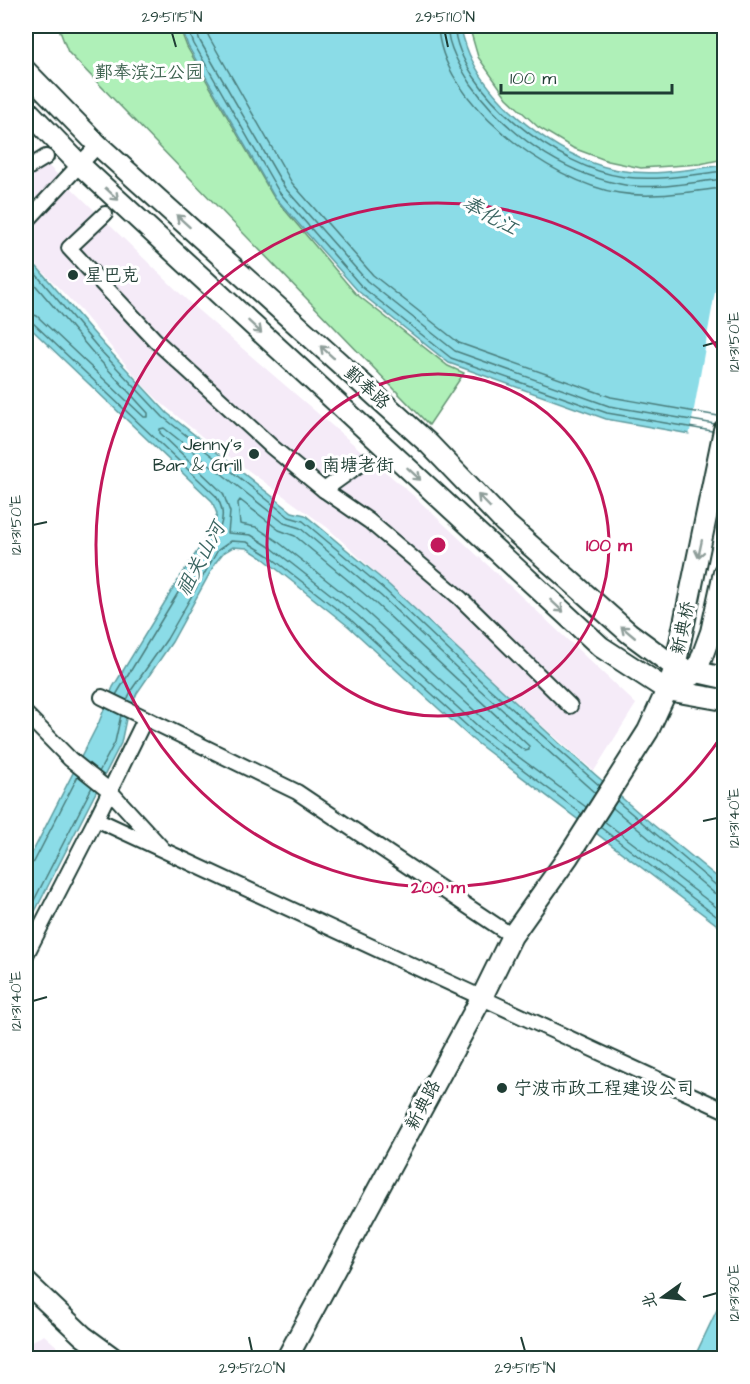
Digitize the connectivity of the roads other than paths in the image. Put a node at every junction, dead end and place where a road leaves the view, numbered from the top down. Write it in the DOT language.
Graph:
graph roads {
  1 [pos="26,71"];
  2 [pos="26,109"];
  3 [pos="98,145"];
  4 [pos="46,157"];
  5 [pos="80,165"];
  6 [pos="26,169"];
  7 [pos="105,214"];
  8 [pos="26,222"];
  9 [pos="724,430"];
  10 [pos="366,460"];
  11 [pos="324,490"];
  12 [pos="724,572"];
  13 [pos="675,667"];
  14 [pos="696,673"];
  15 [pos="724,678"];
  16 [pos="667,690"];
  17 [pos="102,697"];
  18 [pos="724,700"];
  19 [pos="570,706"];
  20 [pos="26,714"];
  21 [pos="140,717"];
  22 [pos="106,789"];
  23 [pos="96,819"];
  24 [pos="164,851"];
  25 [pos="512,936"];
  26 [pos="26,955"];
  27 [pos="482,997"];
  28 [pos="724,1110"];
  29 [pos="26,1282"];
  30 [pos="113,1359"];
  31 [pos="287,1359"];
  1 -- 3 [label="main road, 鄞奉路"];
  2 -- 5 [label="main road, 鄞奉路"];
  3 -- 5 [label="street"];
  13 -- 3 [label="main road, 鄞奉路, one-way"];
  4 -- 6 [label="street"];
  5 -- 8 [label="street"];
  5 -- 16 [label="main road, 鄞奉路, one-way"];
  7 -- 11 [label="street"];
  9 -- 13 [label="main road, 新典桥, one-way"];
  10 -- 11 [label="street"];
  11 -- 19 [label="street"];
  12 -- 14 [label="main road, 新典桥"];
  13 -- 14 [label="main road, 鄞奉路"];
  13 -- 16 [label="main road, 新典桥"];
  14 -- 15 [label="main road, 鄞奉路"];
  14 -- 16 [label="main road, 新典桥"];
  16 -- 18 [label="main road, 鄞奉路"];
  16 -- 25 [label="main road, 新典路"];
  17 -- 21 [label="street"];
  20 -- 22 [label="street"];
  21 -- 22 [label="street"];
  21 -- 25 [label="street"];
  22 -- 23 [label="street"];
  22 -- 24 [label="street"];
  23 -- 24 [label="street"];
  23 -- 26 [label="street"];
  24 -- 27 [label="street"];
  25 -- 27 [label="main road, 新典路"];
  27 -- 28 [label="street"];
  27 -- 31 [label="main road, 新典路"];
  29 -- 30 [label="main road"];
}
